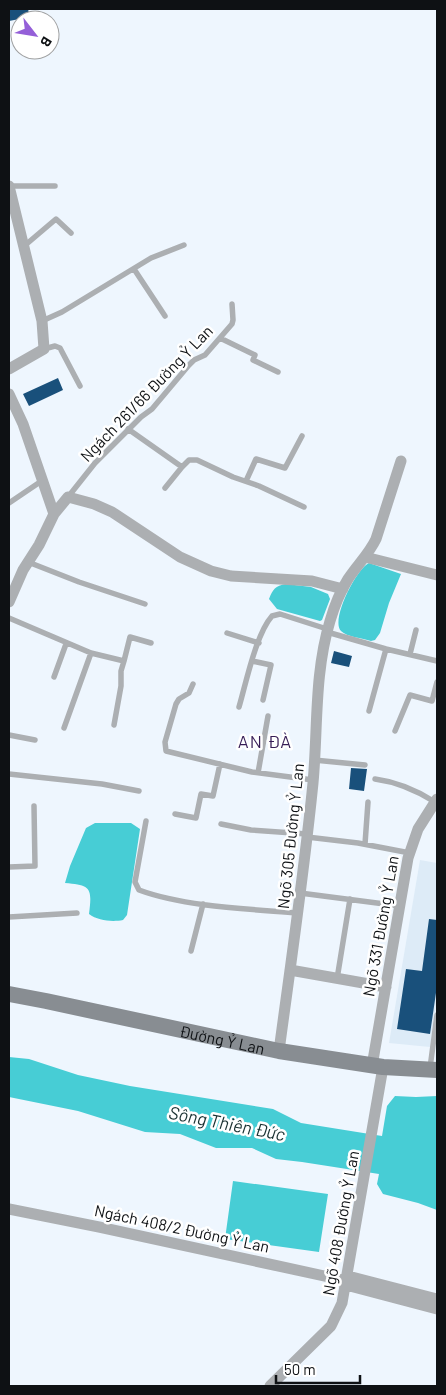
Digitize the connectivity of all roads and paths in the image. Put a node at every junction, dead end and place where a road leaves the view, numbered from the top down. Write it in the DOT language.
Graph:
graph roads {
  1 [pos="9,186"];
  2 [pos="56,186"];
  3 [pos="71,233"];
  4 [pos="184,245"];
  5 [pos="23,247"];
  6 [pos="134,268"];
  7 [pos="232,304"];
  8 [pos="165,316"];
  9 [pos="42,322"];
  10 [pos="220,338"];
  11 [pos="44,349"];
  12 [pos="9,369"];
  13 [pos="278,372"];
  14 [pos="80,386"];
  15 [pos="9,394"];
  16 [pos="128,429"];
  17 [pos="302,436"];
  18 [pos="401,461"];
  19 [pos="182,467"];
  20 [pos="42,480"];
  21 [pos="246,481"];
  22 [pos="165,488"];
  23 [pos="68,497"];
  24 [pos="9,503"];
  25 [pos="304,507"];
  26 [pos="54,514"];
  27 [pos="365,557"];
  28 [pos="28,562"];
  29 [pos="437,575"];
  30 [pos="343,590"];
  31 [pos="9,602"];
  32 [pos="145,604"];
  33 [pos="9,618"];
  34 [pos="416,630"];
  35 [pos="327,631"];
  36 [pos="227,633"];
  37 [pos="259,642"];
  38 [pos="151,643"];
  39 [pos="66,644"];
  40 [pos="386,649"];
  41 [pos="91,653"];
  42 [pos="410,654"];
  43 [pos="437,660"];
  44 [pos="124,661"];
  45 [pos="252,661"];
  46 [pos="54,677"];
  47 [pos="437,682"];
  48 [pos="193,684"];
  49 [pos="263,700"];
  50 [pos="239,707"];
  51 [pos="369,711"];
  52 [pos="268,716"];
  53 [pos="114,725"];
  54 [pos="64,728"];
  55 [pos="395,732"];
  56 [pos="9,735"];
  57 [pos="34,740"];
  58 [pos="314,760"];
  59 [pos="220,764"];
  60 [pos="365,765"];
  61 [pos="258,773"];
  62 [pos="9,774"];
  63 [pos="375,779"];
  64 [pos="313,780"];
  65 [pos="139,791"];
  66 [pos="436,800"];
  67 [pos="368,802"];
  68 [pos="34,806"];
  69 [pos="176,814"];
  70 [pos="146,821"];
  71 [pos="221,824"];
  72 [pos="307,836"];
  73 [pos="365,844"];
  74 [pos="410,853"];
  75 [pos="9,867"];
  76 [pos="300,892"];
  77 [pos="350,899"];
  78 [pos="203,904"];
  79 [pos="400,906"];
  80 [pos="77,913"];
  81 [pos="298,913"];
  82 [pos="9,917"];
  83 [pos="191,951"];
  84 [pos="290,970"];
  85 [pos="337,979"];
  86 [pos="386,987"];
  87 [pos="9,994"];
  88 [pos="437,1015"];
  89 [pos="278,1051"];
  90 [pos="377,1066"];
  91 [pos="433,1070"];
  92 [pos="9,1209"];
  93 [pos="347,1281"];
  94 [pos="437,1299"];
  95 [pos="437,1309"];
  96 [pos="270,1386"];
  1 -- 2 [label="lane"];
  1 -- 5 [label="street"];
  3 -- 5 [label="lane"];
  4 -- 6 [label="lane"];
  5 -- 9 [label="street"];
  6 -- 8 [label="lane"];
  6 -- 9 [label="lane"];
  7 -- 10 [label="lane, Ngách 261/66 Đường Ỷ Lan"];
  9 -- 11 [label="street"];
  10 -- 13 [label="lane"];
  10 -- 16 [label="lane, Ngách 261/66 Đường Ỷ Lan"];
  11 -- 12 [label="street"];
  11 -- 14 [label="lane"];
  15 -- 20 [label="street"];
  16 -- 19 [label="lane"];
  16 -- 23 [label="lane, Ngách 261/66 Đường Ỷ Lan"];
  17 -- 21 [label="lane"];
  18 -- 27 [label="street, Ngõ 305 Đường Ỷ Lan"];
  19 -- 21 [label="lane"];
  19 -- 22 [label="lane"];
  20 -- 24 [label="lane"];
  20 -- 26 [label="street"];
  21 -- 25 [label="lane"];
  23 -- 26 [label="street"];
  23 -- 30 [label="street"];
  26 -- 28 [label="street"];
  27 -- 29 [label="street"];
  27 -- 30 [label="street, Ngõ 305 Đường Ỷ Lan"];
  28 -- 31 [label="street"];
  28 -- 32 [label="lane"];
  30 -- 35 [label="street, Ngõ 305 Đường Ỷ Lan"];
  33 -- 39 [label="lane"];
  34 -- 42 [label="lane"];
  35 -- 37 [label="lane"];
  35 -- 40 [label="lane"];
  35 -- 58 [label="street, Ngõ 305 Đường Ỷ Lan"];
  36 -- 37 [label="lane"];
  37 -- 45 [label="lane"];
  38 -- 44 [label="lane"];
  39 -- 41 [label="lane"];
  39 -- 46 [label="lane"];
  40 -- 42 [label="lane"];
  40 -- 51 [label="lane"];
  41 -- 44 [label="lane"];
  41 -- 54 [label="lane"];
  42 -- 43 [label="lane"];
  44 -- 53 [label="lane"];
  45 -- 49 [label="lane"];
  45 -- 50 [label="lane"];
  47 -- 55 [label="lane"];
  48 -- 59 [label="lane"];
  52 -- 61 [label="lane"];
  56 -- 57 [label="lane"];
  58 -- 60 [label="lane"];
  58 -- 64 [label="street, Ngõ 305 Đường Ỷ Lan"];
  59 -- 61 [label="lane"];
  59 -- 69 [label="lane"];
  61 -- 64 [label="lane"];
  62 -- 65 [label="lane"];
  63 -- 66 [label="lane"];
  64 -- 72 [label="street, Ngõ 305 Đường Ỷ Lan"];
  66 -- 74 [label="street, Ngõ 331 Đường Ỷ Lan"];
  67 -- 73 [label="lane"];
  68 -- 75 [label="lane"];
  70 -- 78 [label="lane"];
  71 -- 72 [label="lane"];
  72 -- 73 [label="lane"];
  72 -- 76 [label="street, Ngõ 305 Đường Ỷ Lan"];
  73 -- 74 [label="lane"];
  74 -- 79 [label="street, Ngõ 331 Đường Ỷ Lan"];
  76 -- 77 [label="lane"];
  76 -- 81 [label="street, Ngõ 305 Đường Ỷ Lan"];
  77 -- 79 [label="lane"];
  77 -- 85 [label="lane"];
  78 -- 81 [label="lane"];
  78 -- 83 [label="lane"];
  79 -- 86 [label="street, Ngõ 331 Đường Ỷ Lan"];
  80 -- 82 [label="lane"];
  81 -- 84 [label="street, Ngõ 305 Đường Ỷ Lan"];
  84 -- 85 [label="street"];
  84 -- 89 [label="street, Ngõ 305 Đường Ỷ Lan"];
  85 -- 86 [label="street"];
  86 -- 90 [label="street, Ngõ 331 Đường Ỷ Lan"];
  87 -- 89 [label="main road, Đường Ỷ Lan"];
  88 -- 91 [label="lane"];
  89 -- 90 [label="main road, Đường Ỷ Lan"];
  90 -- 91 [label="main road, Đường Ỷ Lan"];
  90 -- 93 [label="street, Ngõ 408 Đường Ỷ Lan"];
  92 -- 93 [label="street, Ngách 408/2 Đường Ỷ Lan"];
  93 -- 94 [label="street"];
  93 -- 95 [label="street"];
  93 -- 96 [label="street, Ngõ 408 Đường Ỷ Lan"];
}
